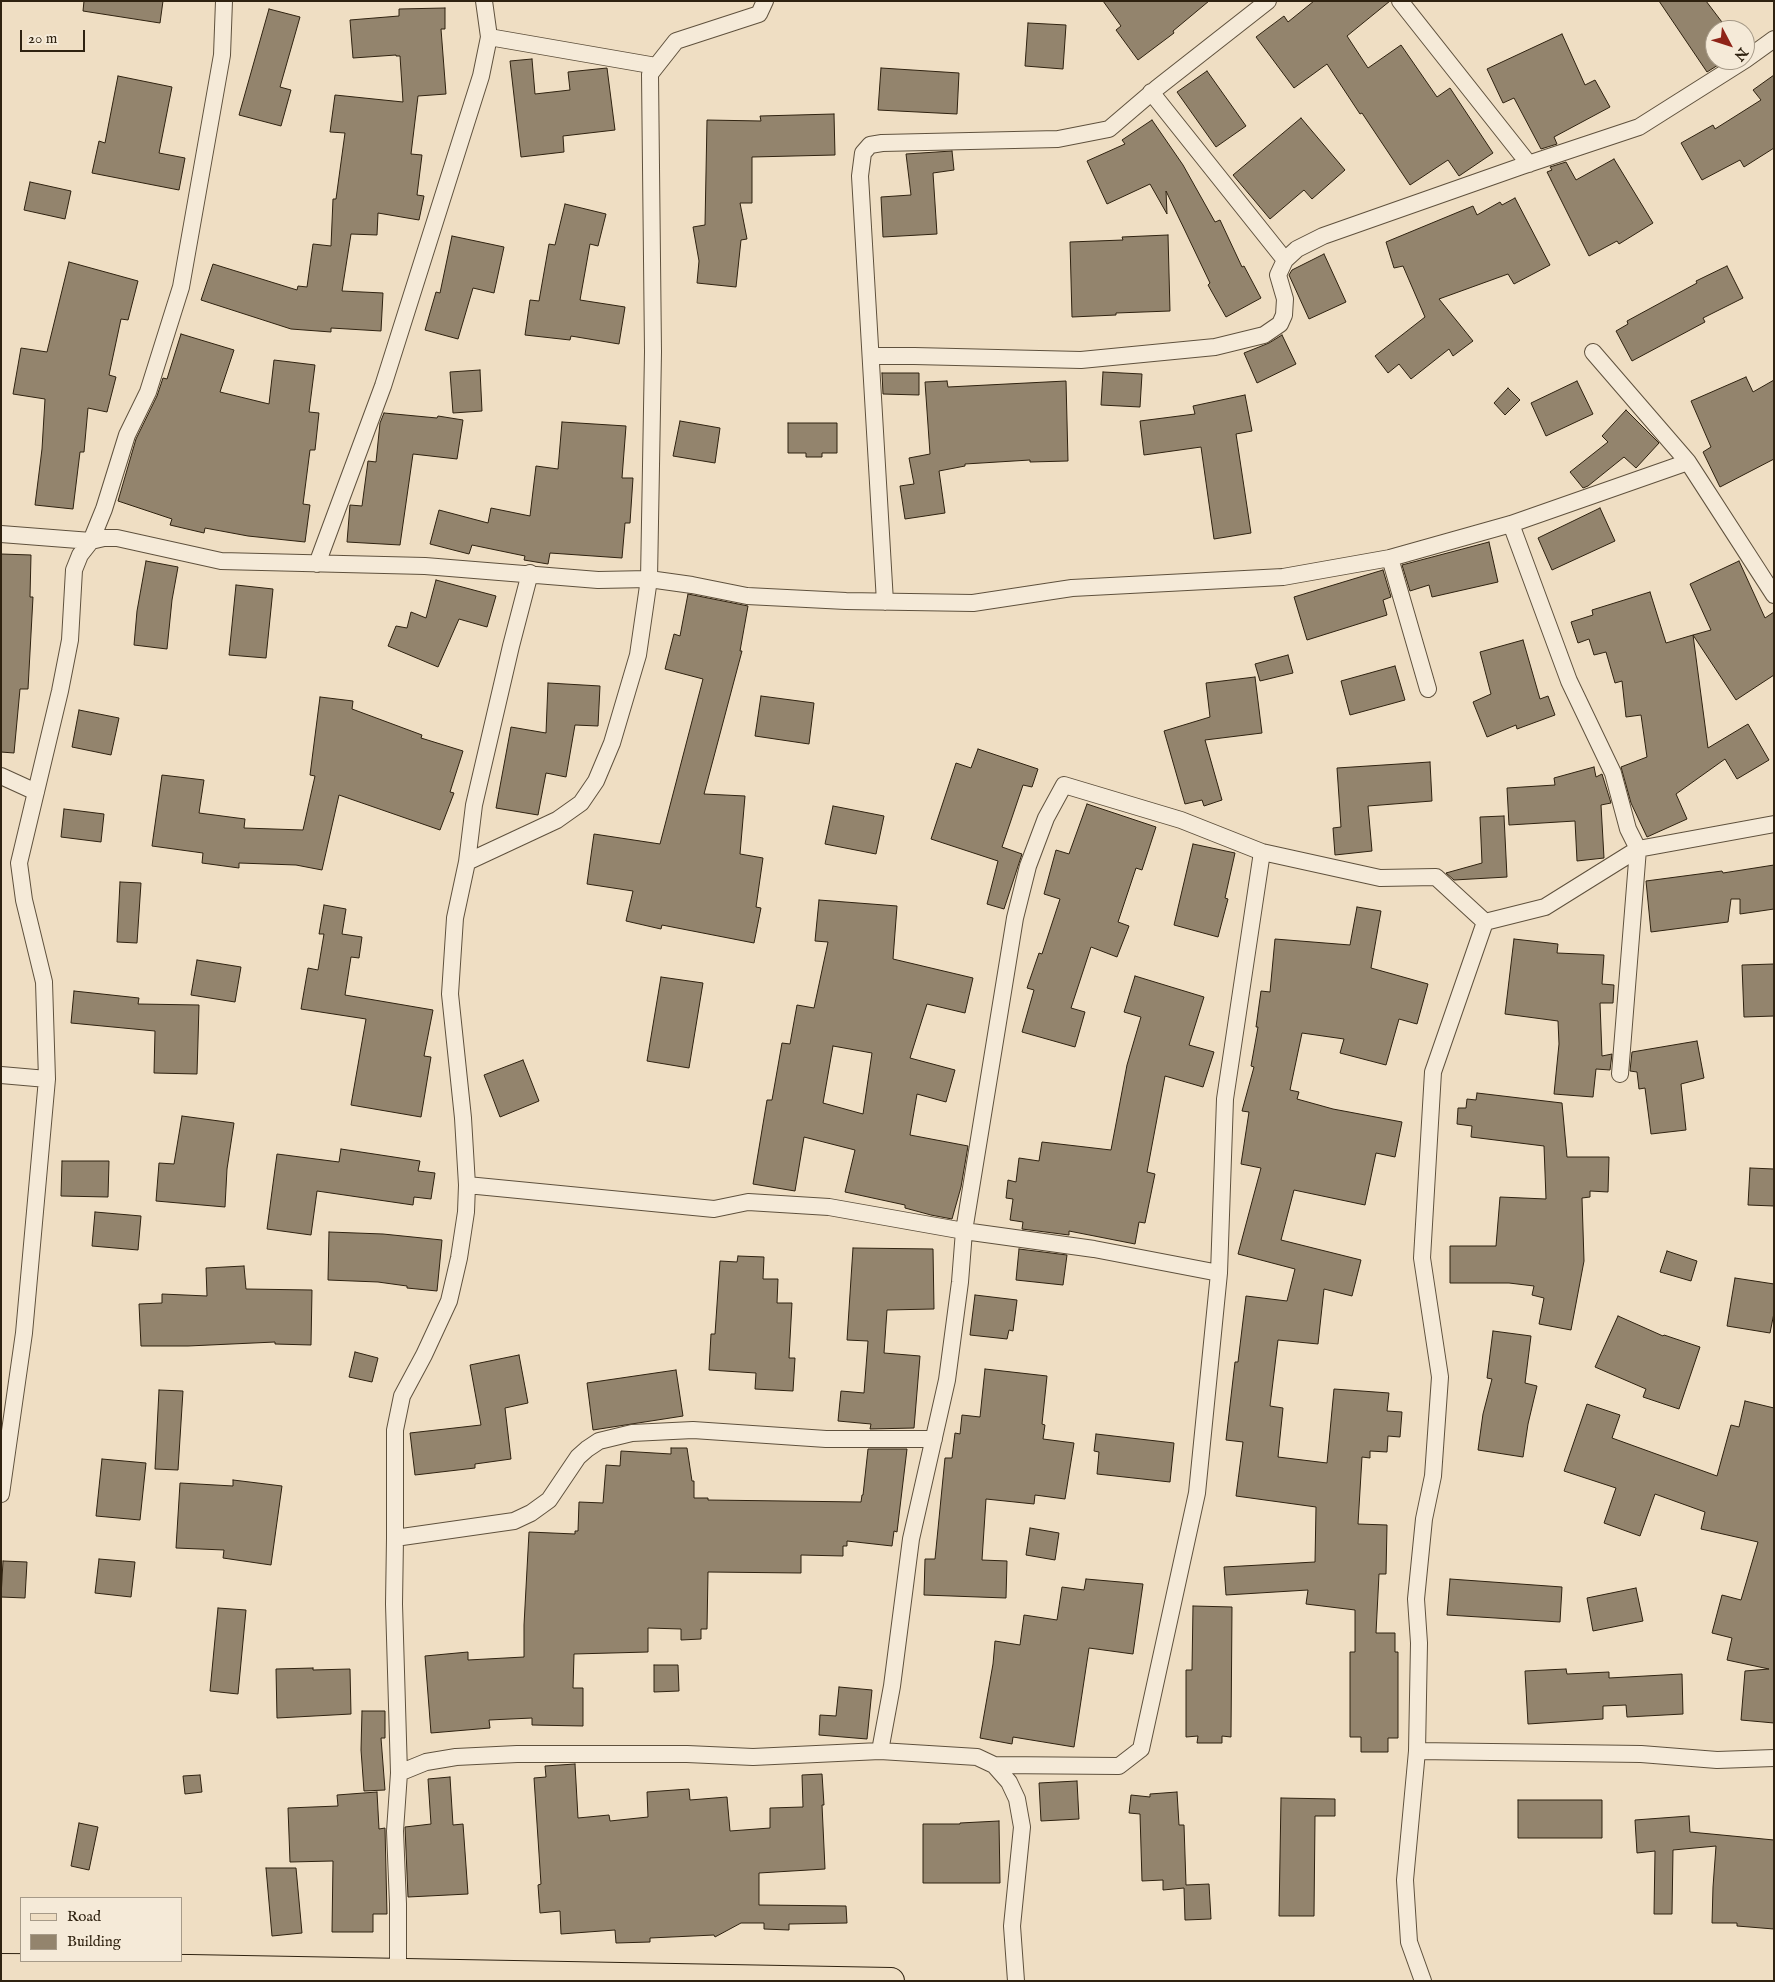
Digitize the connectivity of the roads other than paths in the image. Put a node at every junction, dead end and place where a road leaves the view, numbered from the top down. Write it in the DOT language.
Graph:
graph roads {
  1 [pos="224,1"];
  2 [pos="484,1"];
  3 [pos="765,1"];
  4 [pos="1268,1"];
  5 [pos="1400,1"];
  6 [pos="489,37"];
  7 [pos="1774,38"];
  8 [pos="1755,52"];
  9 [pos="656,66"];
  10 [pos="1729,70"];
  11 [pos="1151,92"];
  12 [pos="1528,164"];
  13 [pos="1285,260"];
  14 [pos="1593,352"];
  15 [pos="872,356"];
  16 [pos="1688,462"];
  17 [pos="1511,524"];
  18 [pos="1,534"];
  19 [pos="91,541"];
  20 [pos="1390,558"];
  21 [pos="317,564"];
  22 [pos="530,573"];
  23 [pos="649,579"];
  24 [pos="1774,595"];
  25 [pos="885,602"];
  26 [pos="1428,690"];
  27 [pos="1,776"];
  28 [pos="36,792"];
  29 [pos="1774,824"];
  30 [pos="1638,848"];
  31 [pos="1262,852"];
  32 [pos="467,862"];
  33 [pos="1485,922"];
  34 [pos="1620,1074"];
  35 [pos="1,1075"];
  36 [pos="47,1079"];
  37 [pos="467,1185"];
  38 [pos="964,1231"];
  39 [pos="1219,1272"];
  40 [pos="934,1439"];
  41 [pos="1,1494"];
  42 [pos="395,1538"];
  43 [pos="880,1751"];
  44 [pos="1417,1751"];
  45 [pos="1774,1758"];
  46 [pos="994,1765"];
  47 [pos="399,1773"];
  48 [pos="1,1967"];
  49 [pos="398,1972"];
  50 [pos="189,1974"];
  51 [pos="891,1981"];
  52 [pos="1016,1981"];
  53 [pos="1423,1981"];
  1 -- 19 [label="street"];
  2 -- 6 [label="street"];
  3 -- 9 [label="street"];
  4 -- 11 [label="street"];
  5 -- 12 [label="street"];
  6 -- 9 [label="street"];
  6 -- 21 [label="street"];
  7 -- 8 [label="street"];
  9 -- 23 [label="street"];
  10 -- 12 [label="street"];
  11 -- 13 [label="street"];
  11 -- 15 [label="street"];
  12 -- 13 [label="street"];
  13 -- 15 [label="street"];
  14 -- 16 [label="street"];
  15 -- 25 [label="street"];
  16 -- 17 [label="street"];
  16 -- 24 [label="street"];
  17 -- 20 [label="street"];
  17 -- 30 [label="street"];
  18 -- 19 [label="street"];
  19 -- 21 [label="street"];
  19 -- 28 [label="street"];
  20 -- 25 [label="street"];
  20 -- 26 [label="street"];
  21 -- 22 [label="street"];
  22 -- 23 [label="street"];
  22 -- 32 [label="street"];
  23 -- 25 [label="street"];
  23 -- 32 [label="street"];
  27 -- 28 [label="street"];
  28 -- 36 [label="street"];
  29 -- 30 [label="street"];
  30 -- 33 [label="street"];
  30 -- 34 [label="street"];
  31 -- 33 [label="street"];
  31 -- 38 [label="street"];
  31 -- 39 [label="street"];
  32 -- 37 [label="street"];
  33 -- 44 [label="street"];
  35 -- 36 [label="street"];
  36 -- 41 [label="street"];
  37 -- 38 [label="street"];
  37 -- 42 [label="street"];
  38 -- 39 [label="street"];
  38 -- 40 [label="street"];
  39 -- 46 [label="street"];
  40 -- 42 [label="street"];
  40 -- 43 [label="street"];
  42 -- 47 [label="street"];
  43 -- 46 [label="street"];
  43 -- 47 [label="street"];
  44 -- 45 [label="street"];
  44 -- 53 [label="street"];
  46 -- 52 [label="street"];
  47 -- 49 [label="street"];
  48 -- 50 [label="main road"];
  49 -- 50 [label="main road"];
  49 -- 51 [label="main road"];
}
